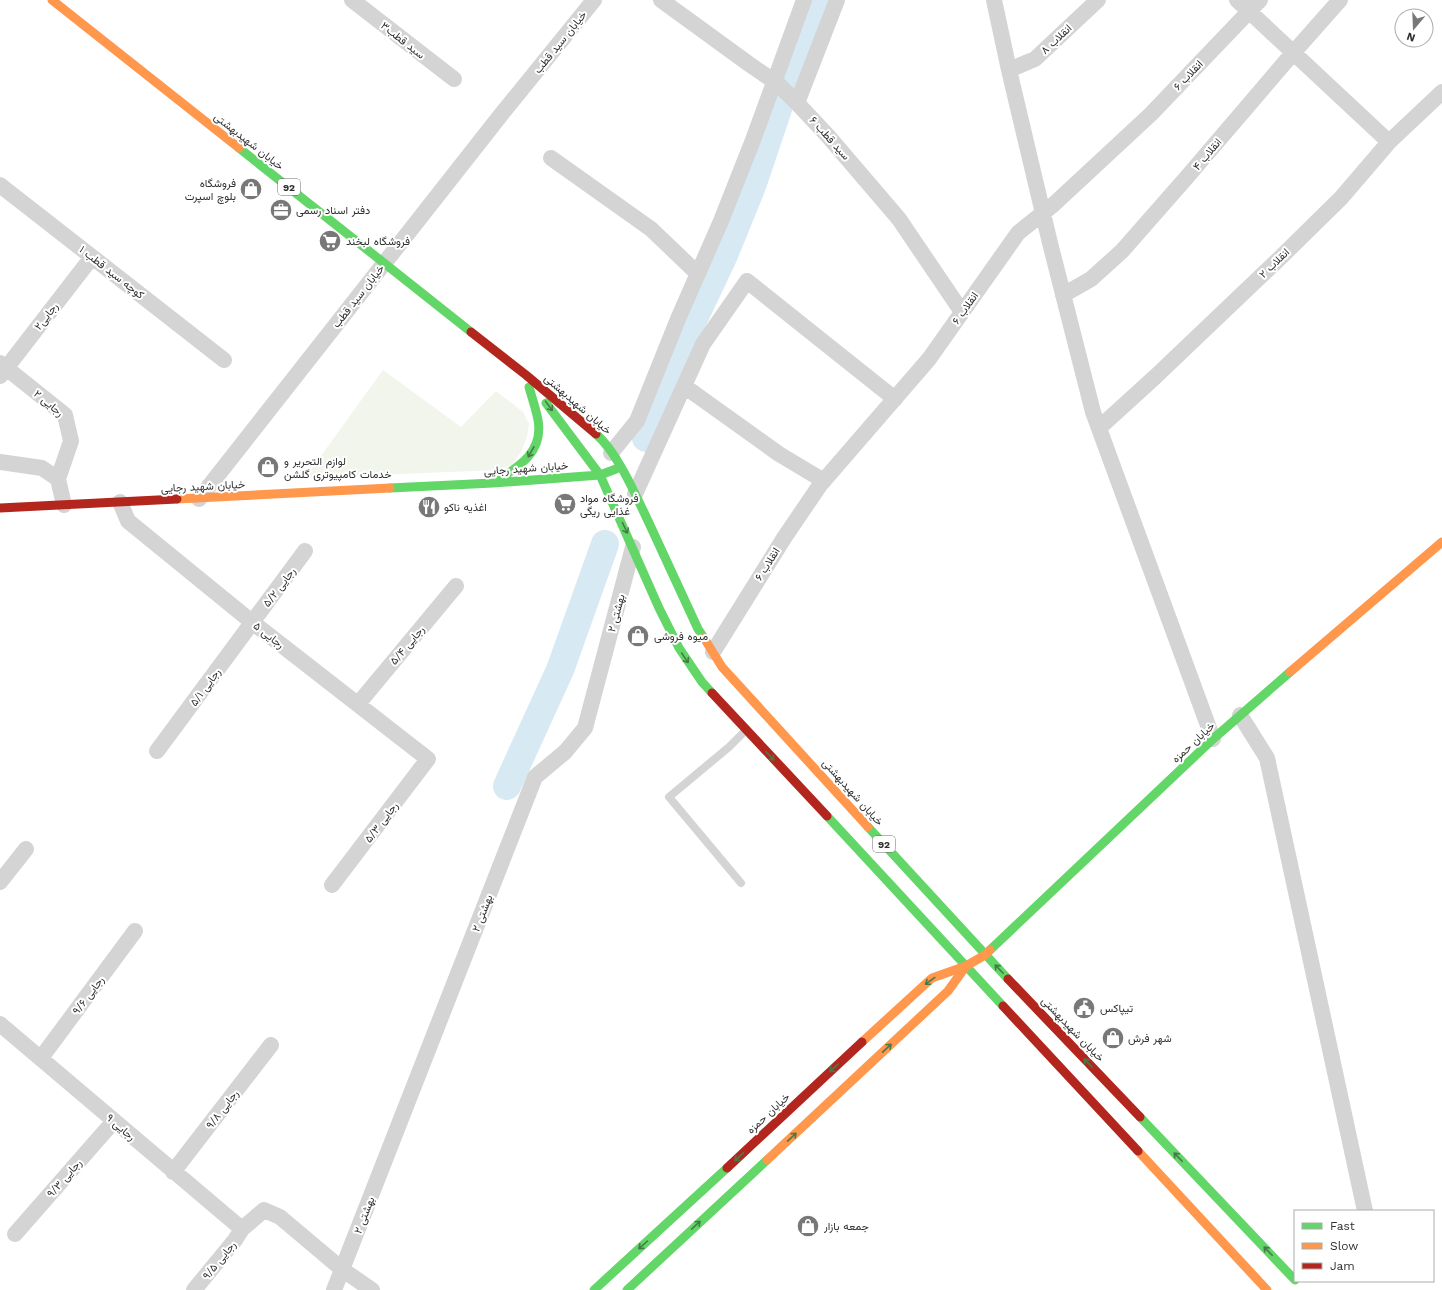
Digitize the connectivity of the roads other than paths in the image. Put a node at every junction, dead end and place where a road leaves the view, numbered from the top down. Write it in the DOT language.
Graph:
graph roads {
  1 [pos="52,0"];
  2 [pos="352,0"];
  3 [pos="594,0"];
  4 [pos="661,0"];
  5 [pos="804,0"];
  6 [pos="837,0"];
  7 [pos="994,0"];
  8 [pos="1098,0"];
  9 [pos="1237,0"];
  10 [pos="1260,0"];
  11 [pos="1340,0"];
  12 [pos="1249,12"];
  13 [pos="1293,52"];
  14 [pos="1009,70"];
  15 [pos="454,79"];
  16 [pos="774,81"];
  17 [pos="1442,92"];
  18 [pos="797,103"];
  19 [pos="1389,142"];
  20 [pos="551,158"];
  21 [pos="0,185"];
  22 [pos="1043,214"];
  23 [pos="92,257"];
  24 [pos="384,263"];
  25 [pos="698,274"];
  26 [pos="1063,295"];
  27 [pos="962,312"];
  28 [pos="224,360"];
  29 [pos="2,369"];
  30 [pos="526,375"];
  31 [pos="684,386"];
  32 [pos="895,399"];
  33 [pos="1099,428"];
  34 [pos="611,453"];
  35 [pos="0,462"];
  36 [pos="621,467"];
  37 [pos="600,475"];
  38 [pos="58,478"];
  39 [pos="824,481"];
  40 [pos="492,483"];
  41 [pos="635,494"];
  42 [pos="199,499"];
  43 [pos="120,502"];
  44 [pos="64,505"];
  45 [pos="0,508"];
  46 [pos="1441,544"];
  47 [pos="634,546"];
  48 [pos="305,551"];
  49 [pos="456,586"];
  50 [pos="252,622"];
  51 [pos="713,652"];
  52 [pos="358,704"];
  53 [pos="1240,715"];
  54 [pos="746,730"];
  55 [pos="1213,739"];
  56 [pos="157,751"];
  57 [pos="428,759"];
  58 [pos="26,849"];
  59 [pos="0,882"];
  60 [pos="332,884"];
  61 [pos="741,884"];
  62 [pos="135,931"];
  63 [pos="985,955"];
  64 [pos="966,966"];
  65 [pos="0,1024"];
  66 [pos="271,1046"];
  67 [pos="41,1058"];
  68 [pos="114,1121"];
  69 [pos="174,1172"];
  70 [pos="1365,1210"];
  71 [pos="242,1229"];
  72 [pos="15,1234"];
  73 [pos="343,1270"];
  74 [pos="1294,1278"];
  75 [pos="194,1290"];
  76 [pos="334,1290"];
  77 [pos="372,1290"];
  78 [pos="594,1290"];
  79 [pos="627,1290"];
  80 [pos="1267,1290"];
  1 -- 24 [label="main road, خیابان شهیدبهشتی / 92"];
  2 -- 15 [label="street, سید قطب۳"];
  3 -- 24 [label="street, خیابان سید قطب"];
  4 -- 16 [label="street, سید قطب ۶"];
  5 -- 16 [label="street"];
  6 -- 18 [label="street"];
  7 -- 14 [label="street"];
  8 -- 14 [label="street, انقلاب ۸"];
  9 -- 12 [label="street"];
  10 -- 12 [label="street, انقلاب ۶"];
  11 -- 13 [label="street, انقلاب ۴"];
  12 -- 13 [label="street"];
  12 -- 22 [label="street, انقلاب ۶"];
  13 -- 19 [label="street"];
  13 -- 26 [label="street, انقلاب ۴"];
  14 -- 22 [label="street"];
  16 -- 18 [label="street, سید قطب ۶"];
  16 -- 25 [label="street"];
  17 -- 19 [label="street, انقلاب ۲"];
  18 -- 27 [label="street, سید قطب ۶"];
  19 -- 33 [label="street, انقلاب ۲"];
  20 -- 25 [label="street"];
  21 -- 23 [label="street, کوچه سید قطب ۱"];
  22 -- 26 [label="street"];
  22 -- 27 [label="street, انقلاب ۶"];
  23 -- 28 [label="street, کوچه سید قطب ۱"];
  23 -- 29 [label="street, رجایی۲"];
  24 -- 30 [label="main road, خیابان شهیدبهشتی / 92"];
  24 -- 42 [label="street, خیابان سید قطب"];
  25 -- 34 [label="street"];
  26 -- 33 [label="street"];
  27 -- 32 [label="street, انقلاب ۶"];
  29 -- 38 [label="street, رجایی ۲"];
  30 -- 34 [label="main road, خیابان شهیدبهشتی / 92"];
  30 -- 37 [label="main road, خیابان شهیدبهشتی / 92, one-way"];
  30 -- 40 [label="main road, one-way"];
  31 -- 32 [label="street"];
  31 -- 39 [label="street"];
  31 -- 41 [label="street"];
  32 -- 39 [label="street, انقلاب ۶"];
  33 -- 55 [label="street"];
  34 -- 36 [label="main road, خیابان شهیدبهشتی / 92"];
  35 -- 38 [label="street"];
  36 -- 37 [label="main road, خیابان شهید رجایی"];
  36 -- 41 [label="main road, خیابان شهیدبهشتی / 92"];
  37 -- 40 [label="main road, خیابان شهید رجایی"];
  37 -- 47 [label="main road, خیابان شهیدبهشتی / 92, one-way"];
  38 -- 44 [label="street"];
  39 -- 51 [label="street, انقلاب ۶"];
  40 -- 42 [label="main road, خیابان شهید رجایی"];
  41 -- 51 [label="main road, خیابان شهیدبهشتی / 92"];
  42 -- 43 [label="main road, خیابان شهید رجایی"];
  43 -- 44 [label="main road, خیابان شهید رجایی"];
  43 -- 50 [label="street, رجایی ۵"];
  44 -- 45 [label="main road, خیابان شهید رجایی"];
  46 -- 53 [label="main road, خیابان حمزه"];
  47 -- 54 [label="main road, خیابان شهیدبهشتی / 92, one-way"];
  47 -- 73 [label="street, بهشتی ۲"];
  48 -- 50 [label="street, رجایی ۵/۲"];
  49 -- 52 [label="street, رجایی ۵/۴"];
  50 -- 52 [label="street, رجایی ۵"];
  50 -- 56 [label="street, رجایی ۵/۱"];
  51 -- 63 [label="main road, خیابان شهیدبهشتی / 92"];
  52 -- 57 [label="street, رجایی ۵"];
  53 -- 55 [label="main road, خیابان حمزه"];
  53 -- 70 [label="street"];
  54 -- 61 [label="lane"];
  54 -- 64 [label="main road, خیابان شهیدبهشتی / 92, one-way"];
  55 -- 63 [label="main road, خیابان حمزه"];
  57 -- 60 [label="street, رجایی ۵/۳"];
  58 -- 59 [label="street"];
  62 -- 67 [label="street, رجایی ۹/۶"];
  63 -- 64 [label="main road, خیابان حمزه"];
  74 -- 63 [label="main road, خیابان شهیدبهشتی / 92, one-way"];
  64 -- 78 [label="main road, خیابان حمزه, one-way"];
  79 -- 64 [label="main road, خیابان حمزه, one-way"];
  64 -- 80 [label="main road, خیابان شهیدبهشتی / 92"];
  65 -- 67 [label="street, رجایی ۹"];
  66 -- 69 [label="street, رجایی ۹/۸"];
  67 -- 68 [label="street, رجایی ۹"];
  68 -- 69 [label="street, رجایی ۹"];
  68 -- 72 [label="street, رجایی ۹/۳"];
  69 -- 71 [label="street, رجایی ۹"];
  71 -- 73 [label="street, رجایی ۹/۵"];
  71 -- 75 [label="street, رجایی ۹/۵"];
  73 -- 76 [label="street, بهشتی ۲"];
  73 -- 77 [label="street"];
}
